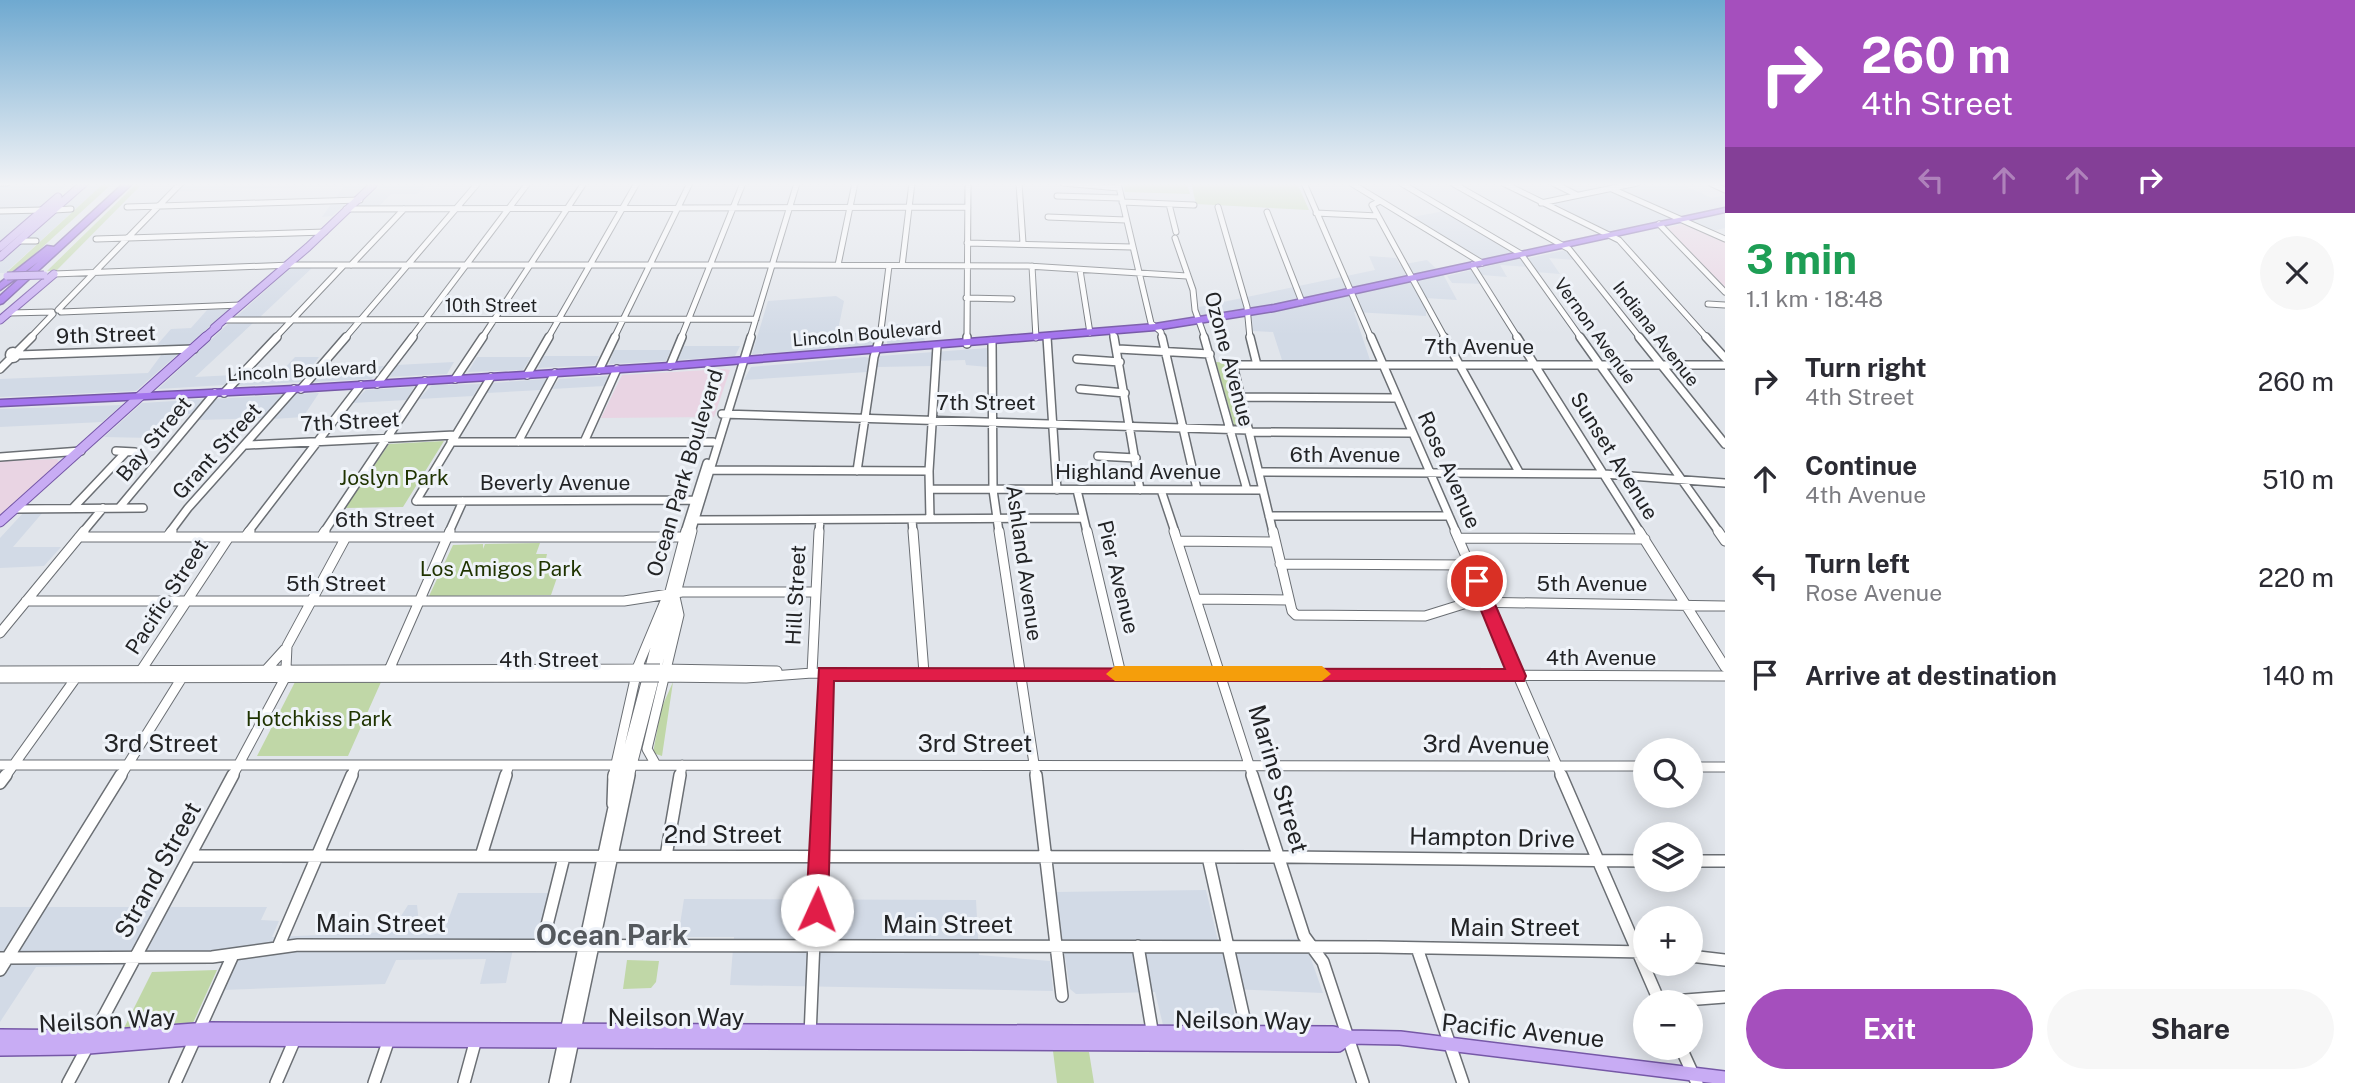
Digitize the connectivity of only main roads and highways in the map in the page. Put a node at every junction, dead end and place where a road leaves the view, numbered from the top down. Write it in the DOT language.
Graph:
graph roads {
  1 [pos="27,234"];
  2 [pos="66,234"];
  3 [pos="77,234"];
  4 [pos="78,234"];
  5 [pos="321,234"];
  6 [pos="1614,234"];
  7 [pos="1563,244"];
  8 [pos="50,248"];
  9 [pos="1521,254"];
  10 [pos="0,257"];
  11 [pos="4,276"];
  12 [pos="0,287"];
  13 [pos="0,293"];
  14 [pos="0,301"];
  15 [pos="5,313"];
  16 [pos="1220,319"];
  17 [pos="0,320"];
  18 [pos="1200,322"];
  19 [pos="1042,337"];
  20 [pos="992,341"];
  21 [pos="139,396"];
  22 [pos="0,403"];
  23 [pos="0,522"];
  24 [pos="0,531"];
  25 [pos="0,1037"];
  26 [pos="1400,1038"];
  27 [pos="90,1042"];
  28 [pos="0,1049"];
  29 [pos="1695,1078"];
  30 [pos="1725,1078"];
  1 -- 10 [label="main road"];
  2 -- 8 [label="highway"];
  3 -- 14 [label="highway"];
  4 -- 15 [label="highway"];
  5 -- 21 [label="main road"];
  6 -- 7 [label="highway, Lincoln Boulevard"];
  7 -- 9 [label="highway, Lincoln Boulevard"];
  8 -- 12 [label="highway"];
  8 -- 13 [label="highway"];
  9 -- 16 [label="highway, Lincoln Boulevard"];
  11 -- 15 [label="main road, bridge"];
  15 -- 17 [label="main road"];
  16 -- 18 [label="highway, Lincoln Boulevard"];
  18 -- 19 [label="highway, Lincoln Boulevard"];
  19 -- 20 [label="highway, Lincoln Boulevard"];
  20 -- 21 [label="highway, Lincoln Boulevard"];
  21 -- 22 [label="highway, Lincoln Boulevard"];
  21 -- 23 [label="main road"];
  21 -- 24 [label="main road"];
  25 -- 27 [label="main road, Neilson Way"];
  26 -- 27 [label="main road, Neilson Way"];
  26 -- 29 [label="main road, Pacific Avenue"];
  27 -- 28 [label="main road, Neilson Way"];
  29 -- 30 [label="main road, Pacific Avenue"];
}
